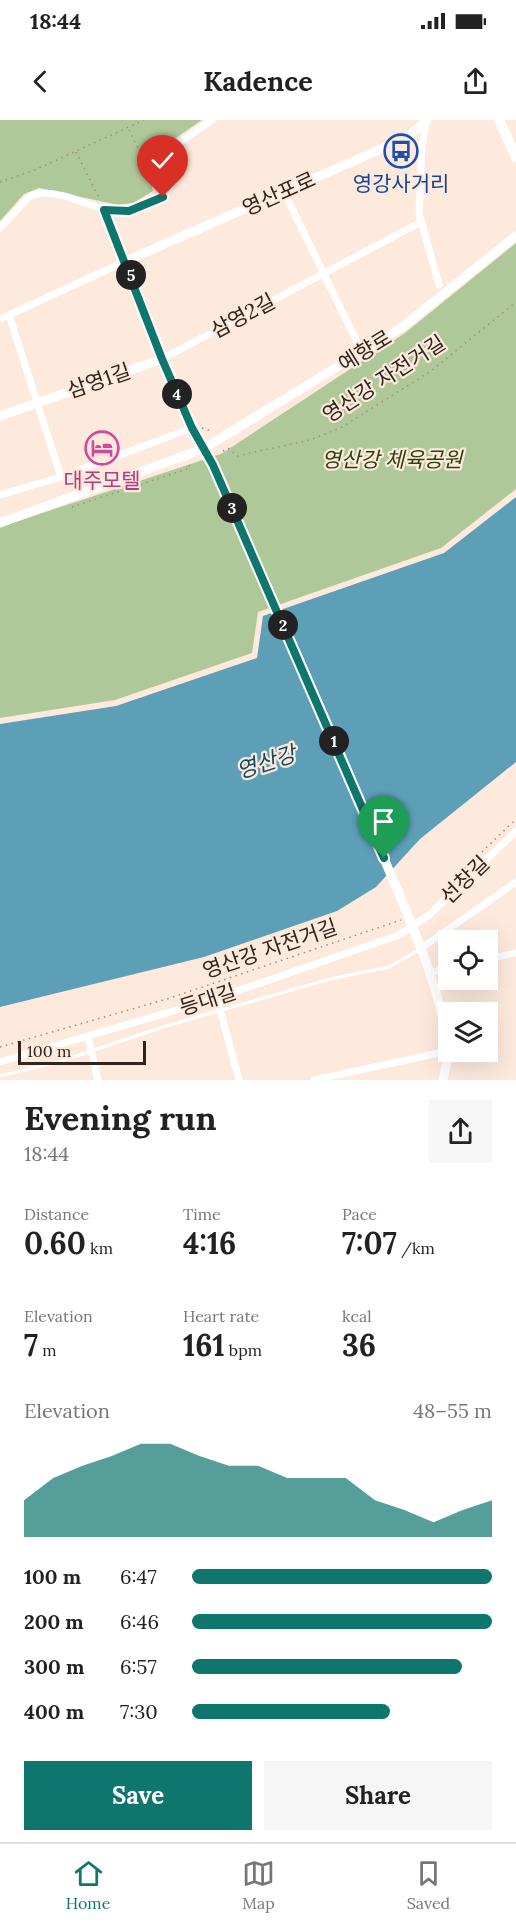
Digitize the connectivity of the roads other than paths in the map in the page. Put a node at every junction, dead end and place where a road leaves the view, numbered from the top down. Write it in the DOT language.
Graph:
graph roads {
  1 [pos="212,120"];
  2 [pos="427,120"];
  3 [pos="499,120"];
  4 [pos="516,157"];
  5 [pos="284,192"];
  6 [pos="104,210"];
  7 [pos="421,222"];
  8 [pos="0,228"];
  9 [pos="516,236"];
  10 [pos="126,261"];
  11 [pos="324,273"];
  12 [pos="439,285"];
  13 [pos="9,315"];
  14 [pos="0,319"];
  15 [pos="356,340"];
  16 [pos="162,359"];
  17 [pos="36,403"];
  18 [pos="0,416"];
  19 [pos="192,428"];
  20 [pos="202,449"];
  21 [pos="62,477"];
  22 [pos="0,495"];
  23 [pos="0,523"];
  24 [pos="516,831"];
  25 [pos="516,882"];
  26 [pos="409,919"];
  27 [pos="420,949"];
  28 [pos="516,953"];
  29 [pos="498,957"];
  30 [pos="438,971"];
  31 [pos="429,973"];
  32 [pos="217,998"];
  33 [pos="438,1007"];
  34 [pos="220,1010"];
  35 [pos="88,1036"];
  36 [pos="92,1050"];
  37 [pos="438,1052"];
  38 [pos="0,1062"];
  39 [pos="446,1062"];
  40 [pos="0,1076"];
  41 [pos="98,1080"];
  42 [pos="239,1080"];
  43 [pos="314,1080"];
  44 [pos="443,1080"];
  1 -- 6 [label="street"];
  2 -- 5 [label="street, 영산포로"];
  2 -- 7 [label="street"];
  3 -- 4 [label="main road"];
  5 -- 10 [label="street, 영산포로"];
  5 -- 11 [label="street"];
  6 -- 8 [label="street"];
  6 -- 10 [label="street"];
  7 -- 11 [label="street, 삼영2길"];
  7 -- 12 [label="street"];
  9 -- 20 [label="street, 예향로"];
  10 -- 13 [label="street"];
  10 -- 16 [label="street"];
  11 -- 15 [label="street"];
  11 -- 16 [label="street, 삼영2길"];
  13 -- 14 [label="street"];
  13 -- 17 [label="street"];
  16 -- 17 [label="street, 삼영1길"];
  16 -- 19 [label="street"];
  17 -- 18 [label="street, 삼영1길"];
  17 -- 21 [label="street"];
  19 -- 20 [label="street"];
  19 -- 21 [label="street"];
  20 -- 23 [label="street"];
  20 -- 26 [label="street"];
  21 -- 22 [label="street"];
  24 -- 26 [label="street, 선창길"];
  25 -- 27 [label="street"];
  26 -- 27 [label="street"];
  26 -- 32 [label="street, 등대길"];
  27 -- 31 [label="street"];
  27 -- 34 [label="lane"];
  28 -- 29 [label="street"];
  30 -- 31 [label="street"];
  31 -- 33 [label="street"];
  32 -- 34 [label="street"];
  32 -- 35 [label="street, 등대길"];
  34 -- 36 [label="lane"];
  34 -- 42 [label="street"];
  35 -- 36 [label="street"];
  35 -- 38 [label="street, 등대길"];
  36 -- 40 [label="lane"];
  36 -- 41 [label="street"];
  37 -- 43 [label="street"];
  39 -- 44 [label="street"];
}
